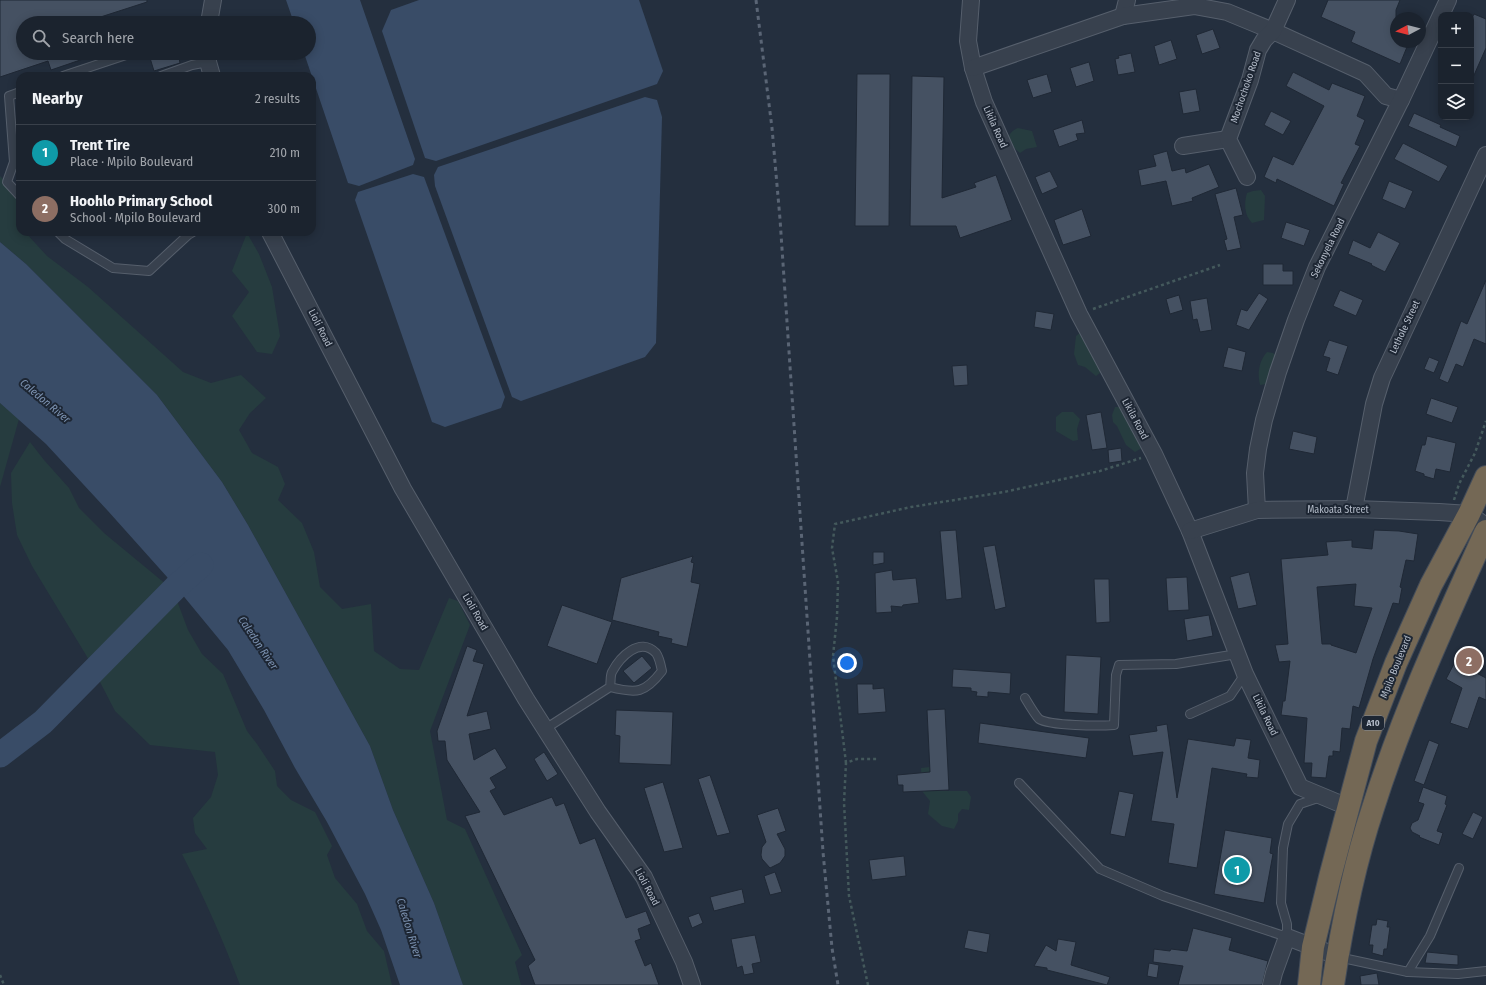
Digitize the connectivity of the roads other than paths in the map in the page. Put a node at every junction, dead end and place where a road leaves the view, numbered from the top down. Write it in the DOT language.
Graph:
graph roads {
  1 [pos="213,0"];
  2 [pos="971,0"];
  3 [pos="1127,0"];
  4 [pos="1287,0"];
  5 [pos="1448,0"];
  6 [pos="210,16"];
  7 [pos="1123,16"];
  8 [pos="1273,31"];
  9 [pos="111,60"];
  10 [pos="209,64"];
  11 [pos="973,68"];
  12 [pos="75,72"];
  13 [pos="172,72"];
  14 [pos="16,93"];
  15 [pos="1400,100"];
  16 [pos="1228,139"];
  17 [pos="1183,146"];
  18 [pos="1486,155"];
  19 [pos="1247,177"];
  20 [pos="16,192"];
  21 [pos="63,236"];
  22 [pos="187,236"];
  23 [pos="272,236"];
  24 [pos="1486,477"];
  25 [pos="1354,509"];
  26 [pos="1257,510"];
  27 [pos="1468,518"];
  28 [pos="1190,531"];
  29 [pos="1486,531"];
  30 [pos="1237,654"];
  31 [pos="1245,674"];
  32 [pos="610,687"];
  33 [pos="1025,698"];
  34 [pos="1190,714"];
  35 [pos="545,729"];
  36 [pos="1020,784"];
  37 [pos="1323,796"];
  38 [pos="1348,807"];
  39 [pos="1459,868"];
  40 [pos="1287,937"];
  41 [pos="1313,947"];
  42 [pos="1338,956"];
  43 [pos="1486,971"];
  44 [pos="1408,972"];
  45 [pos="692,985"];
  46 [pos="1271,985"];
  47 [pos="1309,985"];
  48 [pos="1333,985"];
  1 -- 6 [label="street"];
  2 -- 11 [label="street, Likila Road"];
  3 -- 7 [label="street"];
  4 -- 8 [label="street, Mochochoko Road"];
  5 -- 15 [label="street, Sekonyela Road"];
  7 -- 8 [label="street"];
  7 -- 11 [label="street"];
  8 -- 15 [label="street"];
  8 -- 16 [label="street, Mochochoko Road"];
  9 -- 12 [label="lane"];
  10 -- 13 [label="lane"];
  11 -- 28 [label="street, Likila Road"];
  14 -- 20 [label="lane"];
  15 -- 26 [label="street, Sekonyela Road"];
  16 -- 17 [label="street"];
  16 -- 19 [label="street"];
  18 -- 25 [label="street, Lethole Street"];
  21 -- 22 [label="lane"];
  23 -- 35 [label="street, Lioli Road"];
  24 -- 27 [label="highway, Mpilo Boulevard / A10"];
  25 -- 26 [label="street, Makoata Street"];
  25 -- 27 [label="street, Makoata Street"];
  26 -- 28 [label="street, Makoata Street"];
  27 -- 38 [label="highway, Mpilo Boulevard / A10"];
  28 -- 30 [label="street, Likila Road"];
  29 -- 42 [label="highway"];
  30 -- 31 [label="street, Likila Road"];
  30 -- 33 [label="lane"];
  31 -- 34 [label="lane"];
  31 -- 37 [label="street, Likila Road"];
  32 -- 32 [label="lane"];
  32 -- 35 [label="lane"];
  35 -- 45 [label="street, Lioli Road"];
  36 -- 40 [label="lane"];
  37 -- 38 [label="street, Likila Road"];
  37 -- 40 [label="lane"];
  38 -- 41 [label="highway, Mpilo Boulevard / A10"];
  39 -- 44 [label="lane"];
  40 -- 41 [label="street"];
  40 -- 46 [label="street"];
  41 -- 42 [label="street"];
  41 -- 47 [label="highway, Mpilo Boulevard / A10"];
  42 -- 44 [label="lane"];
  42 -- 48 [label="highway"];
  43 -- 44 [label="lane"];
}
